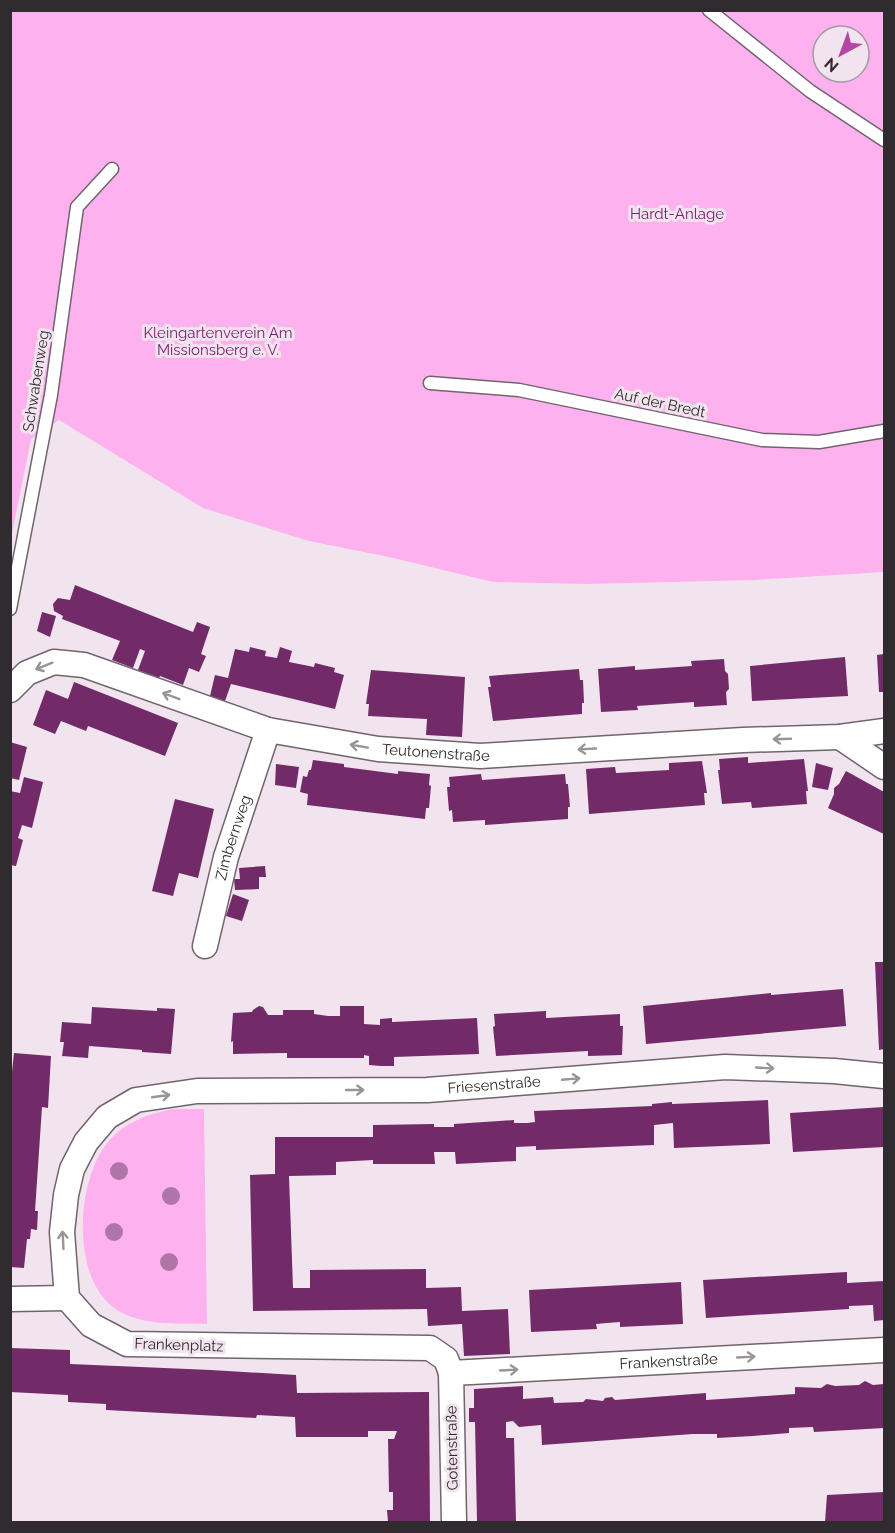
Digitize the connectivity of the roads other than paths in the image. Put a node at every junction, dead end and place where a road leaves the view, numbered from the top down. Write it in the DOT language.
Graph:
graph roads {
  1 [pos="709,10"];
  2 [pos="885,140"];
  3 [pos="111,169"];
  4 [pos="430,383"];
  5 [pos="885,431"];
  6 [pos="10,609"];
  7 [pos="10,690"];
  8 [pos="268,730"];
  9 [pos="885,731"];
  10 [pos="840,737"];
  11 [pos="885,766"];
  12 [pos="205,946"];
  13 [pos="885,1076"];
  14 [pos="67,1298"];
  15 [pos="10,1299"];
  16 [pos="885,1350"];
  17 [pos="451,1373"];
  18 [pos="454,1522"];
  1 -- 2 [label="lane"];
  3 -- 6 [label="lane, Schwabenweg"];
  4 -- 5 [label="lane, Auf der Bredt"];
  8 -- 7 [label="street, Teutonenstraße, one-way"];
  10 -- 8 [label="street, Teutonenstraße, one-way"];
  8 -- 12 [label="street, Zimbernweg"];
  9 -- 10 [label="street, Teutonenstraße"];
  10 -- 11 [label="street"];
  14 -- 13 [label="street, Friesenstraße, one-way"];
  14 -- 15 [label="street"];
  14 -- 17 [label="street, Frankenplatz"];
  17 -- 16 [label="street, Frankenstraße, one-way"];
  17 -- 18 [label="street, Gotenstraße"];
}
